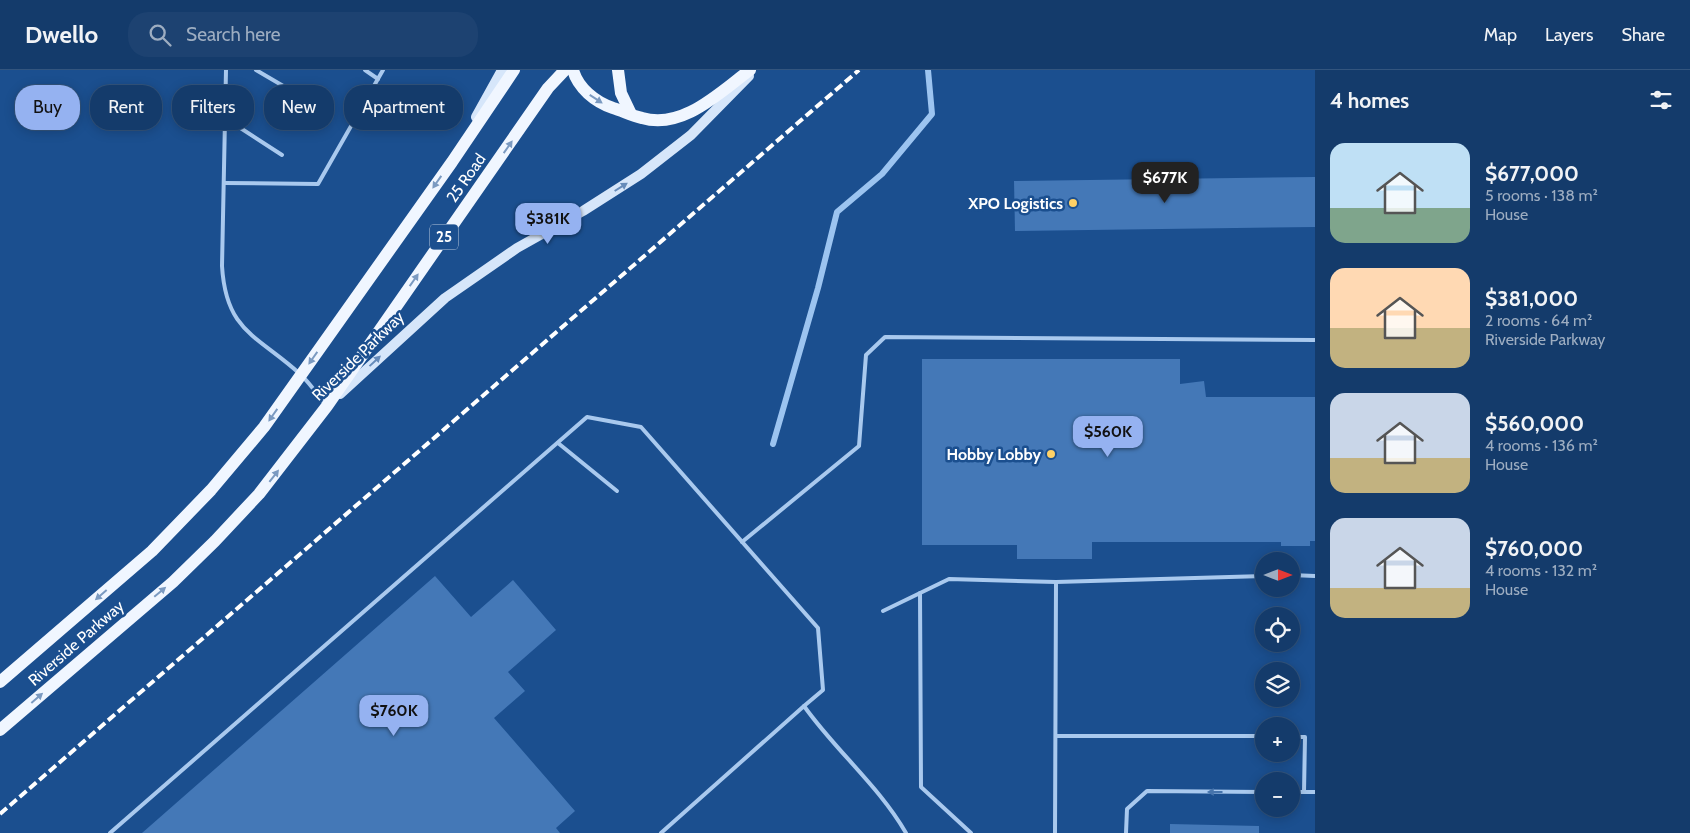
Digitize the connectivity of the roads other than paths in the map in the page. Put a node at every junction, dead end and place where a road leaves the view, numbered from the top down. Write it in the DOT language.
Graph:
graph roads {
  1 [pos="226,70"];
  2 [pos="256,70"];
  3 [pos="365,70"];
  4 [pos="383,70"];
  5 [pos="502,70"];
  6 [pos="514,70"];
  7 [pos="566,70"];
  8 [pos="574,70"];
  9 [pos="618,70"];
  10 [pos="750,70"];
  11 [pos="755,70"];
  12 [pos="378,78"];
  13 [pos="226,85"];
  14 [pos="282,85"];
  15 [pos="631,114"];
  16 [pos="225,130"];
  17 [pos="243,130"];
  18 [pos="282,155"];
  19 [pos="452,162"];
  20 [pos="224,183"];
  21 [pos="1315,340"];
  22 [pos="301,375"];
  23 [pos="326,406"];
  24 [pos="558,443"];
  25 [pos="617,492"];
  26 [pos="742,542"];
  27 [pos="1300,575"];
  28 [pos="1255,576"];
  29 [pos="1315,576"];
  30 [pos="1056,582"];
  31 [pos="920,594"];
  32 [pos="884,612"];
  33 [pos="0,682"];
  34 [pos="804,706"];
  35 [pos="0,730"];
  36 [pos="1056,736"];
  37 [pos="1255,736"];
  38 [pos="1300,737"];
  39 [pos="1255,792"];
  40 [pos="1300,792"];
  41 [pos="1304,792"];
  42 [pos="1315,792"];
  43 [pos="110,833"];
  44 [pos="661,833"];
  45 [pos="906,833"];
  46 [pos="970,833"];
  47 [pos="1056,833"];
  48 [pos="1126,833"];
  1 -- 13 [label="lane"];
  2 -- 14 [label="lane"];
  3 -- 12 [label="lane"];
  4 -- 12 [label="lane"];
  5 -- 19 [label="main road"];
  6 -- 19 [label="main road, 25 Road / 25"];
  23 -- 7 [label="main road, 25 Road / 25, one-way"];
  8 -- 15 [label="main road, one-way"];
  9 -- 15 [label="main road"];
  10 -- 15 [label="main road"];
  23 -- 11 [label="main road, Riverside Parkway, one-way"];
  12 -- 20 [label="lane"];
  16 -- 20 [label="lane"];
  17 -- 18 [label="lane"];
  19 -- 22 [label="main road, 25 Road / 25, one-way"];
  20 -- 22 [label="lane"];
  21 -- 26 [label="lane"];
  22 -- 23 [label="lane"];
  22 -- 33 [label="main road, Riverside Parkway, one-way"];
  35 -- 23 [label="main road, Riverside Parkway, one-way"];
  24 -- 25 [label="lane"];
  24 -- 26 [label="lane"];
  24 -- 43 [label="lane"];
  26 -- 34 [label="lane"];
  27 -- 29 [label="lane"];
  28 -- 30 [label="lane"];
  30 -- 31 [label="lane"];
  30 -- 36 [label="lane"];
  31 -- 32 [label="lane"];
  31 -- 46 [label="lane"];
  34 -- 44 [label="lane"];
  34 -- 45 [label="lane"];
  36 -- 37 [label="lane"];
  36 -- 47 [label="lane"];
  38 -- 41 [label="lane"];
  39 -- 48 [label="lane, one-way"];
  40 -- 41 [label="lane"];
  41 -- 42 [label="lane"];
}
